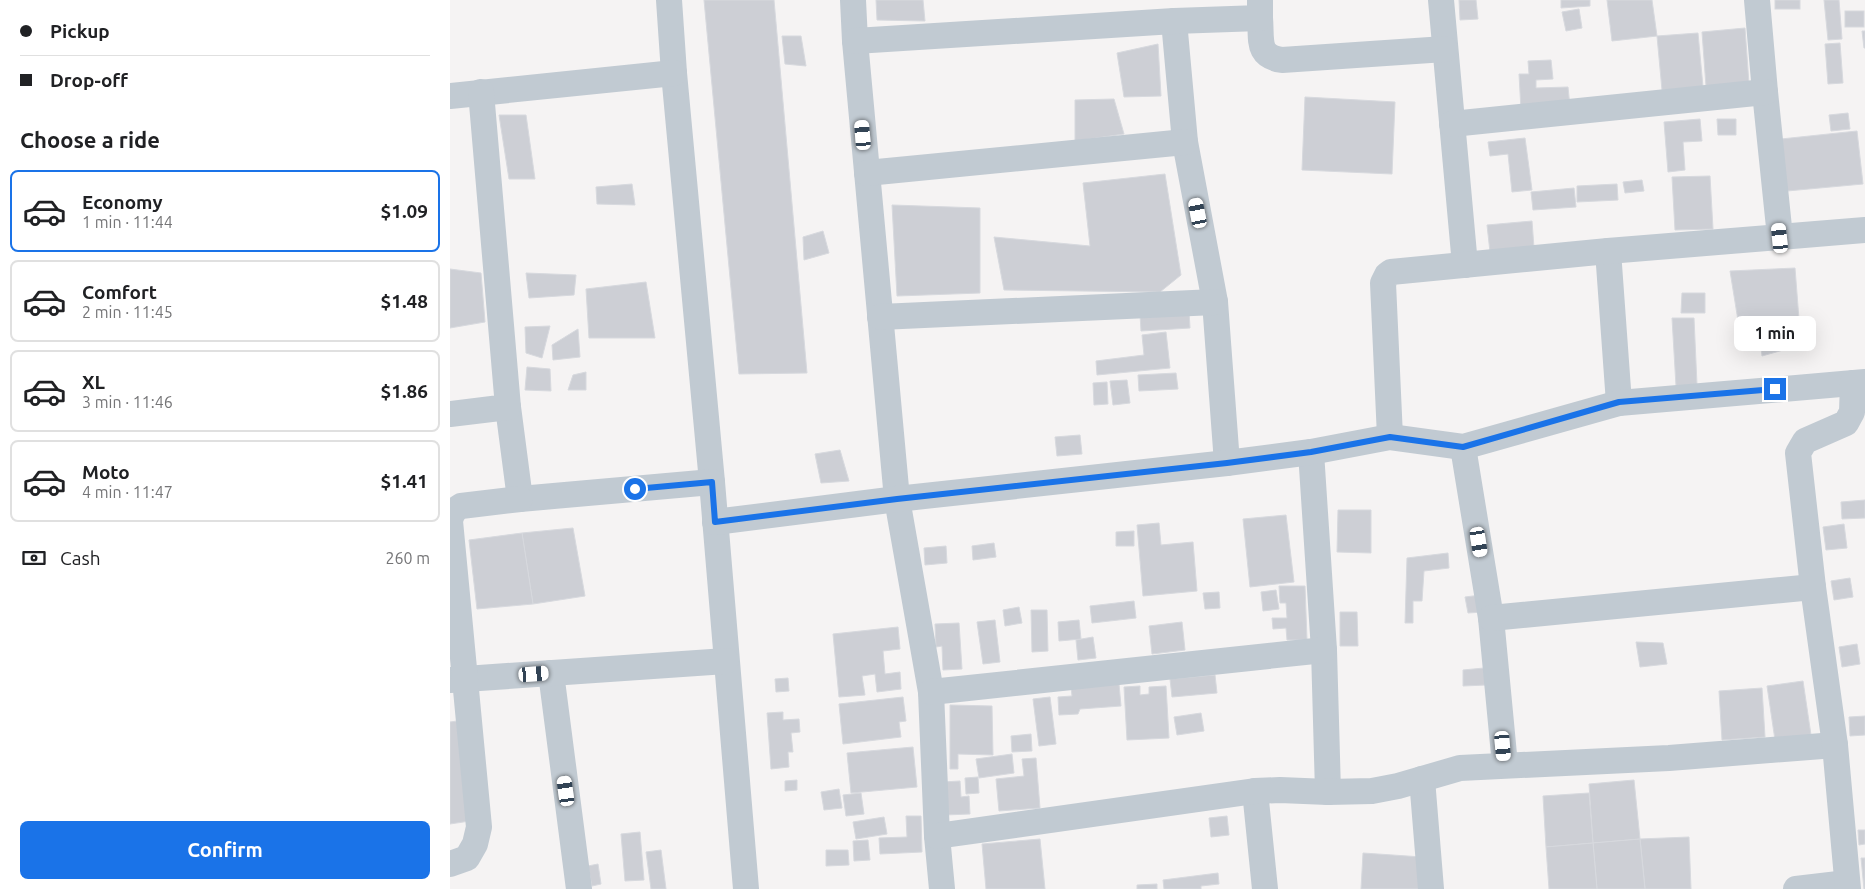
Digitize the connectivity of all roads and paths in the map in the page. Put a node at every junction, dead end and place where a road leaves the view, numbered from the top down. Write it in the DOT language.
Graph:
graph roads {
  1 [pos="669,0"];
  2 [pos="852,0"];
  3 [pos="1441,0"];
  4 [pos="1757,0"];
  5 [pos="1260,9"];
  6 [pos="1174,21"];
  7 [pos="855,41"];
  8 [pos="1445,49"];
  9 [pos="674,73"];
  10 [pos="481,92"];
  11 [pos="1765,92"];
  12 [pos="450,96"];
  13 [pos="1452,124"];
  14 [pos="1185,142"];
  15 [pos="867,173"];
  16 [pos="1865,230"];
  17 [pos="1780,238"];
  18 [pos="1608,251"];
  19 [pos="1465,265"];
  20 [pos="1215,302"];
  21 [pos="880,317"];
  22 [pos="1859,383"];
  23 [pos="1619,402"];
  24 [pos="508,407"];
  25 [pos="450,414"];
  26 [pos="1390,437"];
  27 [pos="1463,447"];
  28 [pos="1311,452"];
  29 [pos="1227,463"];
  30 [pos="712,482"];
  31 [pos="520,499"];
  32 [pos="897,499"];
  33 [pos="715,522"];
  34 [pos="1813,587"];
  35 [pos="1491,618"];
  36 [pos="1324,650"];
  37 [pos="726,661"];
  38 [pos="551,673"];
  39 [pos="457,680"];
  40 [pos="931,692"];
  41 [pos="1835,745"];
  42 [pos="1505,765"];
  43 [pos="1422,779"];
  44 [pos="1255,791"];
  45 [pos="1328,792"];
  46 [pos="937,836"];
  47 [pos="450,864"];
  48 [pos="1847,886"];
  49 [pos="579,889"];
  50 [pos="746,889"];
  51 [pos="942,889"];
  52 [pos="1266,889"];
  53 [pos="1431,889"];
  54 [pos="1796,889"];
  1 -- 9 [label="street"];
  2 -- 7 [label="street"];
  3 -- 8 [label="street"];
  4 -- 11 [label="street"];
  5 -- 6 [label="street"];
  5 -- 8 [label="street"];
  6 -- 7 [label="street"];
  6 -- 14 [label="street"];
  7 -- 15 [label="street"];
  8 -- 13 [label="street"];
  9 -- 10 [label="street"];
  9 -- 30 [label="street"];
  10 -- 12 [label="street"];
  10 -- 24 [label="street"];
  11 -- 13 [label="street"];
  11 -- 17 [label="street"];
  13 -- 19 [label="street"];
  14 -- 15 [label="street"];
  14 -- 20 [label="street"];
  15 -- 21 [label="street"];
  16 -- 17 [label="street"];
  17 -- 18 [label="street"];
  18 -- 19 [label="street"];
  18 -- 23 [label="street"];
  19 -- 26 [label="street"];
  20 -- 21 [label="street"];
  20 -- 29 [label="street"];
  21 -- 32 [label="street"];
  22 -- 23 [label="street"];
  22 -- 34 [label="street"];
  23 -- 27 [label="street"];
  24 -- 25 [label="street"];
  24 -- 31 [label="street"];
  26 -- 27 [label="street"];
  26 -- 28 [label="street"];
  27 -- 35 [label="street"];
  28 -- 29 [label="street"];
  28 -- 36 [label="street"];
  29 -- 32 [label="street"];
  30 -- 31 [label="street"];
  30 -- 33 [label="street"];
  31 -- 39 [label="street"];
  32 -- 33 [label="street"];
  32 -- 40 [label="street"];
  33 -- 37 [label="street"];
  34 -- 35 [label="street"];
  34 -- 41 [label="street"];
  35 -- 42 [label="street"];
  36 -- 40 [label="street"];
  36 -- 45 [label="street"];
  37 -- 38 [label="street"];
  37 -- 50 [label="street"];
  38 -- 39 [label="street"];
  38 -- 49 [label="street"];
  39 -- 47 [label="street"];
  40 -- 46 [label="street"];
  41 -- 42 [label="street"];
  41 -- 48 [label="street"];
  42 -- 43 [label="street"];
  43 -- 45 [label="street"];
  43 -- 53 [label="street"];
  44 -- 45 [label="street"];
  44 -- 46 [label="street"];
  44 -- 52 [label="street"];
  46 -- 51 [label="street"];
  48 -- 54 [label="street"];
}
